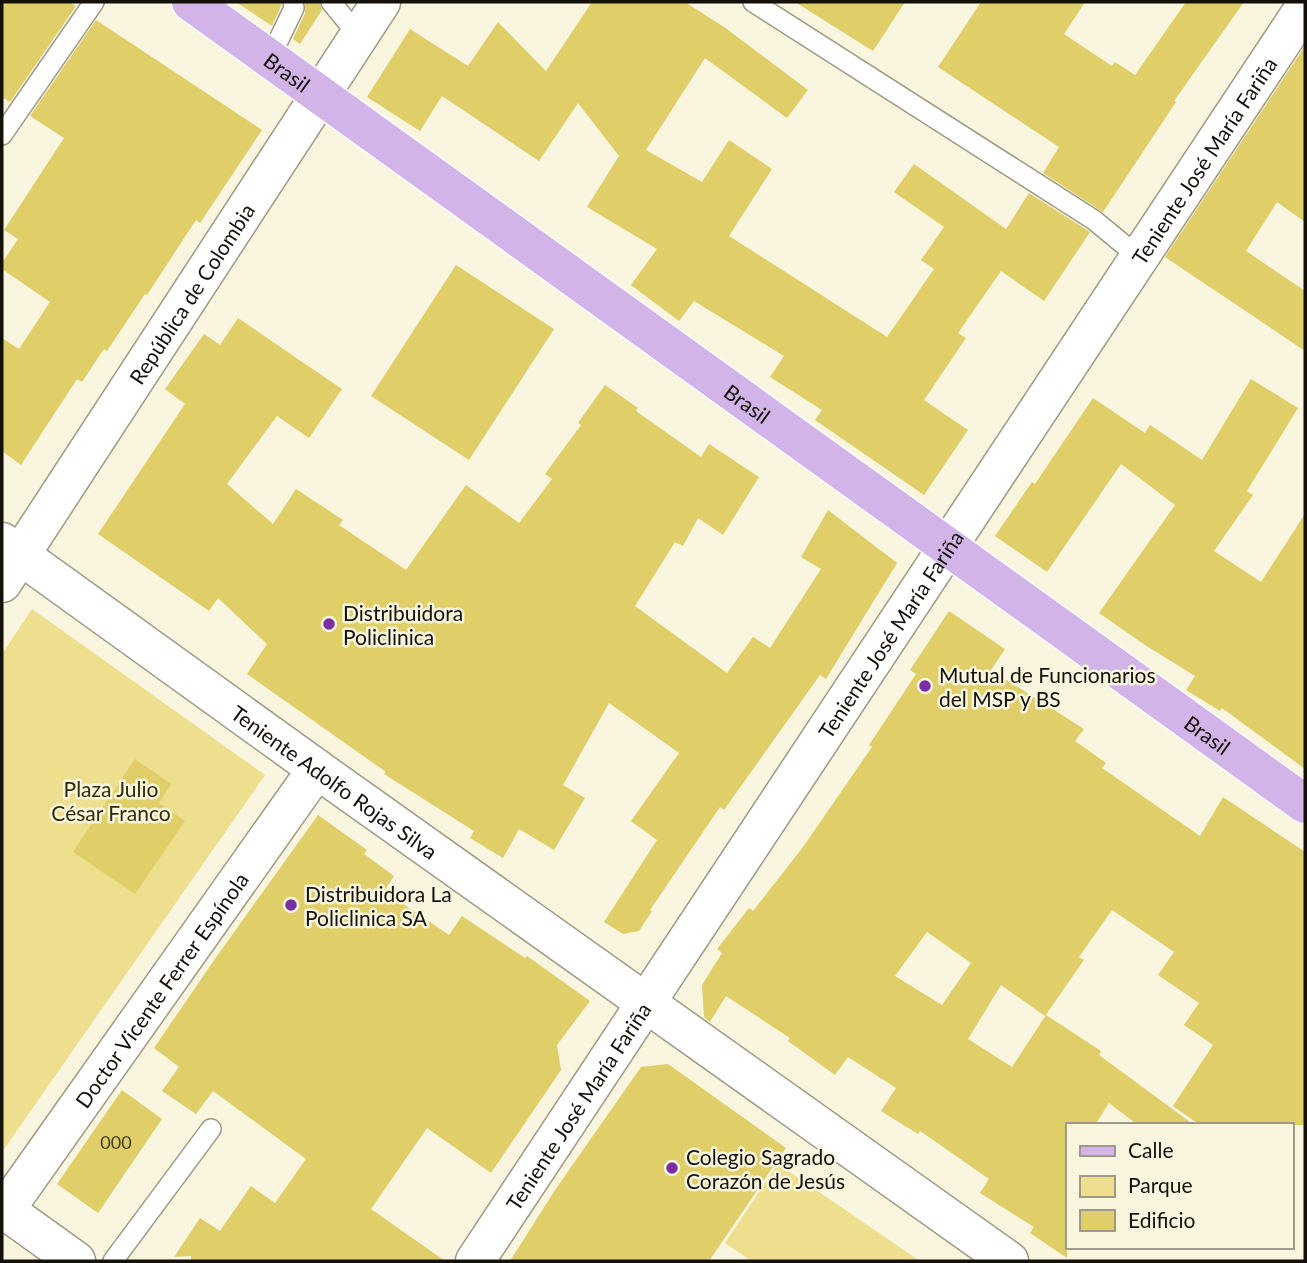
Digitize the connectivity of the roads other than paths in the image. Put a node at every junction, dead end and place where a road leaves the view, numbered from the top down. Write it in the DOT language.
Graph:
graph roads {
  1 [pos="94,2"];
  2 [pos="293,2"];
  3 [pos="331,2"];
  4 [pos="381,2"];
  5 [pos="753,2"];
  6 [pos="206,6"];
  7 [pos="1305,8"];
  8 [pos="359,36"];
  9 [pos="270,58"];
  10 [pos="320,94"];
  11 [pos="2,135"];
  12 [pos="1140,258"];
  13 [pos="948,548"];
  14 [pos="8,560"];
  15 [pos="317,769"];
  16 [pos="1305,804"];
  17 [pos="646,1003"];
  18 [pos="211,1129"];
  19 [pos="3,1209"];
  20 [pos="76,1261"];
  21 [pos="113,1261"];
  22 [pos="475,1261"];
  23 [pos="1010,1261"];
  1 -- 11 [label="lane"];
  2 -- 9 [label="lane"];
  3 -- 8 [label="lane"];
  4 -- 8 [label="street, República de Colombia"];
  5 -- 12 [label="lane"];
  6 -- 9 [label="main road, Brasil"];
  7 -- 12 [label="street, Teniente José María Fariña"];
  8 -- 10 [label="street, República de Colombia"];
  9 -- 10 [label="main road, Brasil"];
  10 -- 13 [label="main road, Brasil"];
  10 -- 14 [label="street, República de Colombia"];
  12 -- 13 [label="street, Teniente José María Fariña"];
  13 -- 16 [label="main road, Brasil"];
  13 -- 17 [label="street, Teniente José María Fariña"];
  14 -- 15 [label="street, Teniente Adolfo Rojas Silva"];
  15 -- 17 [label="street, Teniente Adolfo Rojas Silva"];
  15 -- 19 [label="street, Doctor Vicente Ferrer Espínola"];
  17 -- 22 [label="street, Teniente José María Fariña"];
  17 -- 23 [label="street, Teniente Adolfo Rojas Silva"];
  18 -- 21 [label="lane"];
  19 -- 20 [label="street"];
}
